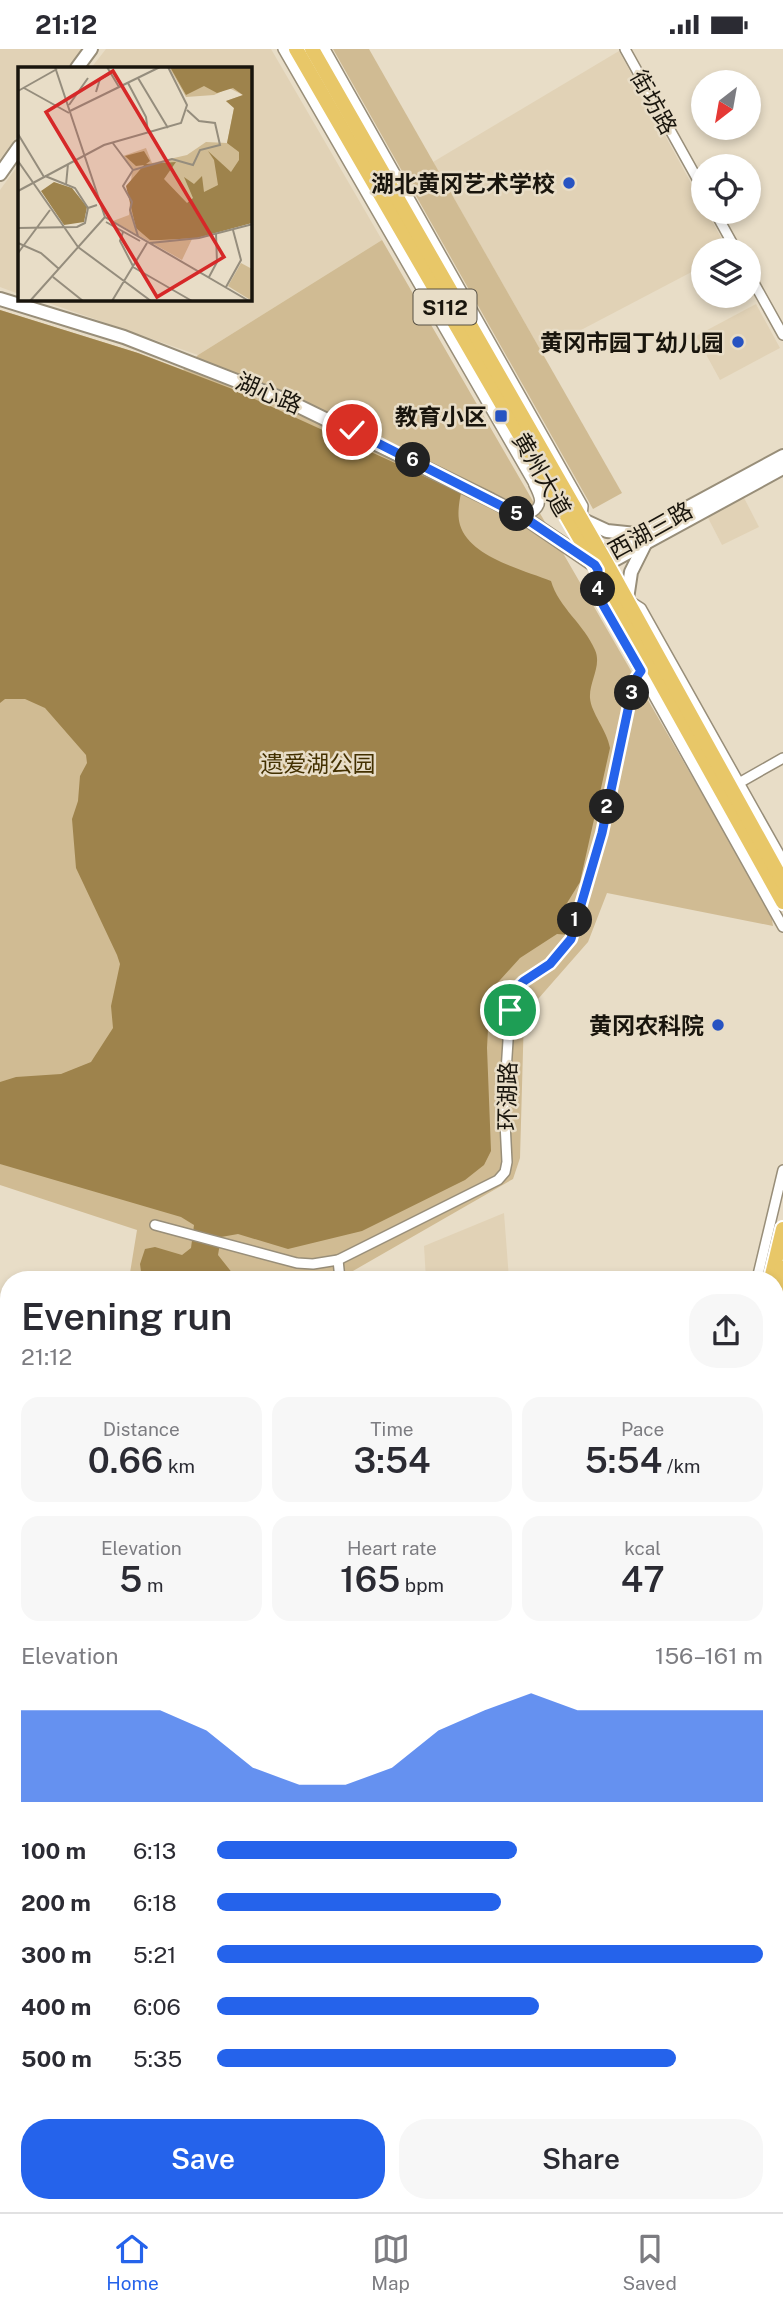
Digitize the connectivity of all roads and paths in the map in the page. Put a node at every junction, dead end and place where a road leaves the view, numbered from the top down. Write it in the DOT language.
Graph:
graph roads {
  1 [pos="90,49"];
  2 [pos="283,49"];
  3 [pos="296,49"];
  4 [pos="312,49"];
  5 [pos="325,49"];
  6 [pos="625,49"];
  7 [pos="77,67"];
  8 [pos="18,148"];
  9 [pos="691,168"];
  10 [pos="0,174"];
  11 [pos="761,296"];
  12 [pos="0,299"];
  13 [pos="783,335"];
  14 [pos="783,456"];
  15 [pos="783,468"];
  16 [pos="534,484"];
  17 [pos="557,501"];
  18 [pos="500,504"];
  19 [pos="581,519"];
  20 [pos="643,538"];
  21 [pos="600,563"];
  22 [pos="627,599"];
  23 [pos="650,663"];
  24 [pos="783,758"];
  25 [pos="739,783"];
  26 [pos="783,861"];
  27 [pos="783,882"];
  28 [pos="783,902"];
  29 [pos="783,927"];
  30 [pos="783,1170"];
  31 [pos="155,1225"];
  32 [pos="783,1229"];
  33 [pos="338,1260"];
  34 [pos="339,1271"];
  35 [pos="759,1271"];
  36 [pos="773,1271"];
  1 -- 7 [label="street"];
  2 -- 16 [label="street"];
  3 -- 17 [label="main road, 黄州大道 / S112"];
  4 -- 19 [label="main road, 黄州大道 / S112"];
  5 -- 19 [label="street"];
  6 -- 9 [label="street, 街坊路"];
  8 -- 10 [label="street"];
  11 -- 13 [label="street"];
  12 -- 18 [label="street, 湖心路"];
  14 -- 20 [label="street, 西湖三路"];
  15 -- 20 [label="street, 西湖三路"];
  16 -- 17 [label="street"];
  16 -- 18 [label="street"];
  17 -- 21 [label="main road, 黄州大道 / S112"];
  18 -- 21 [label="street, 湖心路"];
  19 -- 20 [label="street"];
  19 -- 21 [label="main road, 黄州大道 / S112"];
  20 -- 21 [label="street, 西湖三路"];
  20 -- 22 [label="street"];
  21 -- 22 [label="main road, 黄州大道 / S112"];
  21 -- 23 [label="main road, 黄州大道 / S112"];
  22 -- 23 [label="main road, 黄州大道 / S112"];
  22 -- 25 [label="street"];
  23 -- 27 [label="main road, 黄州大道 / S112"];
  23 -- 28 [label="main road, 黄州大道 / S112"];
  23 -- 29 [label="street"];
  23 -- 33 [label="street, 环湖路"];
  24 -- 25 [label="street"];
  25 -- 26 [label="street"];
  30 -- 35 [label="street"];
  31 -- 33 [label="street, 环湖路"];
  32 -- 36 [label="main road"];
  33 -- 34 [label="street"];
}
